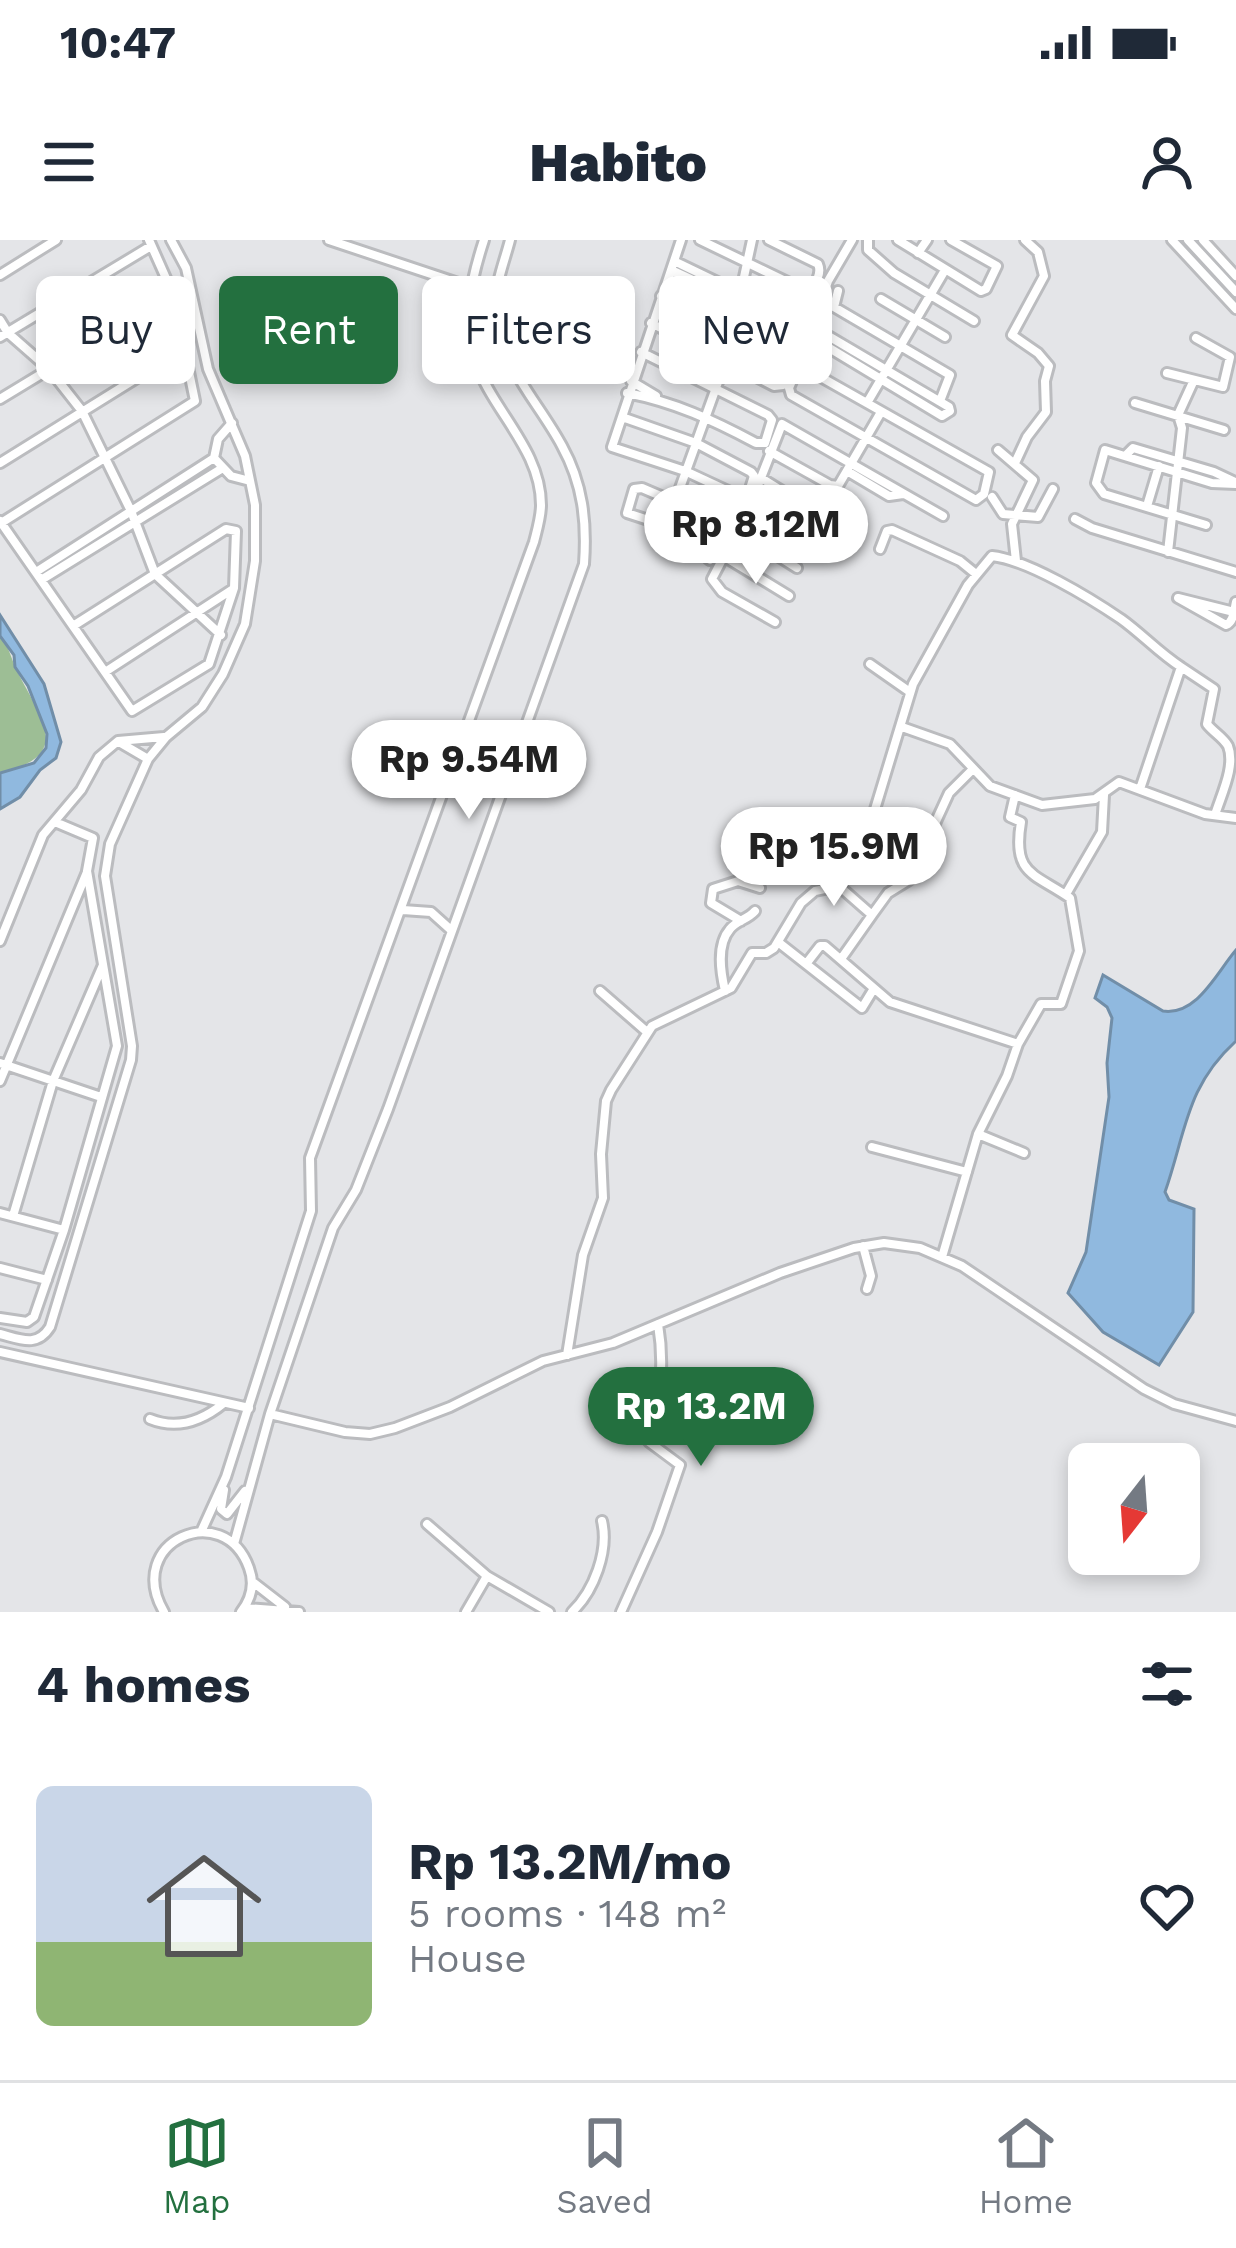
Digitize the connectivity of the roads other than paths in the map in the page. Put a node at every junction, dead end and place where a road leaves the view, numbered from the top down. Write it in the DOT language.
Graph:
graph roads {
  1 [pos="56,240"];
  2 [pos="171,240"];
  3 [pos="329,240"];
  4 [pos="484,240"];
  5 [pos="510,240"];
  6 [pos="681,240"];
  7 [pos="700,240"];
  8 [pos="752,240"];
  9 [pos="769,240"];
  10 [pos="852,240"];
  11 [pos="898,240"];
  12 [pos="927,240"];
  13 [pos="951,240"];
  14 [pos="1025,240"];
  15 [pos="1172,240"];
  16 [pos="1188,240"];
  17 [pos="1203,240"];
  18 [pos="150,243"];
  19 [pos="868,245"];
  20 [pos="918,253"];
  21 [pos="745,262"];
  22 [pos="672,265"];
  23 [pos="945,269"];
  24 [pos="0,274"];
  25 [pos="165,276"];
  26 [pos="437,276"];
  27 [pos="473,276"];
  28 [pos="668,276"];
  29 [pos="695,276"];
  30 [pos="742,276"];
  31 [pos="831,276"];
  32 [pos="1236,276"];
  33 [pos="838,291"];
  34 [pos="1236,292"];
  35 [pos="929,296"];
  36 [pos="881,299"];
  37 [pos="659,301"];
  38 [pos="1236,309"];
  39 [pos="0,320"];
  40 [pos="916,320"];
  41 [pos="974,321"];
  42 [pos="651,323"];
  43 [pos="659,327"];
  44 [pos="4,335"];
  45 [pos="945,337"];
  46 [pos="1196,338"];
  47 [pos="832,345"];
  48 [pos="900,346"];
  49 [pos="641,352"];
  50 [pos="36,359"];
  51 [pos="635,369"];
  52 [pos="1167,373"];
  53 [pos="883,376"];
  54 [pos="36,377"];
  55 [pos="1194,380"];
  56 [pos="635,383"];
  57 [pos="61,384"];
  58 [pos="126,384"];
  59 [pos="192,384"];
  60 [pos="489,384"];
  61 [pos="630,384"];
  62 [pos="717,384"];
  63 [pos="716,388"];
  64 [pos="626,393"];
  65 [pos="0,399"];
  66 [pos="662,400"];
  67 [pos="940,401"];
  68 [pos="1136,403"];
  69 [pos="867,404"];
  70 [pos="82,411"];
  71 [pos="881,412"];
  72 [pos="1178,415"];
  73 [pos="705,416"];
  74 [pos="622,417"];
  75 [pos="232,422"];
  76 [pos="1224,430"];
  77 [pos="867,436"];
  78 [pos="696,443"];
  79 [pos="766,448"];
  80 [pos="998,451"];
  81 [pos="1126,455"];
  82 [pos="214,458"];
  83 [pos="106,459"];
  84 [pos="0,463"];
  85 [pos="1015,463"];
  86 [pos="1159,466"];
  87 [pos="1178,466"];
  88 [pos="849,467"];
  89 [pos="220,469"];
  90 [pos="685,471"];
  91 [pos="758,477"];
  92 [pos="250,482"];
  93 [pos="1236,484"];
  94 [pos="1053,489"];
  95 [pos="992,497"];
  96 [pos="676,499"];
  97 [pos="747,502"];
  98 [pos="1147,506"];
  99 [pos="819,514"];
  100 [pos="1017,515"];
  101 [pos="1175,515"];
  102 [pos="132,516"];
  103 [pos="943,516"];
  104 [pos="1075,519"];
  105 [pos="1,522"];
  106 [pos="1206,525"];
  107 [pos="738,532"];
  108 [pos="806,540"];
  109 [pos="880,549"];
  110 [pos="1168,552"];
  111 [pos="721,555"];
  112 [pos="1016,561"];
  113 [pos="797,568"];
  114 [pos="1235,572"];
  115 [pos="155,574"];
  116 [pos="976,574"];
  117 [pos="38,576"];
  118 [pos="234,588"];
  119 [pos="789,596"];
  120 [pos="1235,607"];
  121 [pos="199,612"];
  122 [pos="775,622"];
  123 [pos="73,626"];
  124 [pos="220,635"];
  125 [pos="870,664"];
  126 [pos="1181,667"];
  127 [pos="105,672"];
  128 [pos="910,692"];
  129 [pos="902,727"];
  130 [pos="166,737"];
  131 [pos="118,741"];
  132 [pos="148,759"];
  133 [pos="456,763"];
  134 [pos="972,770"];
  135 [pos="507,782"];
  136 [pos="1140,790"];
  137 [pos="1015,795"];
  138 [pos="1104,795"];
  139 [pos="1215,815"];
  140 [pos="1236,818"];
  141 [pos="55,822"];
  142 [pos="87,871"];
  143 [pos="839,886"];
  144 [pos="760,887"];
  145 [pos="1066,894"];
  146 [pos="403,910"];
  147 [pos="755,911"];
  148 [pos="872,915"];
  149 [pos="741,921"];
  150 [pos="451,930"];
  151 [pos="0,940"];
  152 [pos="778,942"];
  153 [pos="841,959"];
  154 [pos="104,964"];
  155 [pos="806,964"];
  156 [pos="873,990"];
  157 [pos="600,991"];
  158 [pos="725,991"];
  159 [pos="647,1032"];
  160 [pos="1018,1044"];
  161 [pos="3,1064"];
  162 [pos="0,1081"];
  163 [pos="53,1082"];
  164 [pos="100,1097"];
  165 [pos="978,1134"];
  166 [pos="872,1147"];
  167 [pos="1024,1153"];
  168 [pos="968,1172"];
  169 [pos="0,1213"];
  170 [pos="13,1216"];
  171 [pos="64,1230"];
  172 [pos="863,1246"];
  173 [pos="942,1257"];
  174 [pos="0,1268"];
  175 [pos="47,1280"];
  176 [pos="867,1289"];
  177 [pos="0,1318"];
  178 [pos="658,1324"];
  179 [pos="0,1334"];
  180 [pos="0,1352"];
  181 [pos="567,1355"];
  182 [pos="225,1402"];
  183 [pos="249,1408"];
  184 [pos="656,1412"];
  185 [pos="270,1414"];
  186 [pos="150,1419"];
  187 [pos="1236,1420"];
  188 [pos="693,1422"];
  189 [pos="226,1478"];
  190 [pos="249,1485"];
  191 [pos="602,1521"];
  192 [pos="427,1524"];
  193 [pos="201,1532"];
  194 [pos="234,1544"];
  195 [pos="487,1576"];
  196 [pos="253,1582"];
  197 [pos="286,1608"];
  198 [pos="243,1610"];
  199 [pos="164,1612"];
  200 [pos="299,1612"];
  201 [pos="466,1612"];
  202 [pos="549,1612"];
  203 [pos="572,1612"];
  204 [pos="621,1612"];
  1 -- 24 [label="street"];
  2 -- 75 [label="street"];
  3 -- 26 [label="street"];
  4 -- 27 [label="street"];
  5 -- 135 [label="street"];
  6 -- 22 [label="street"];
  7 -- 21 [label="street"];
  8 -- 21 [label="street"];
  9 -- 21 [label="street"];
  10 -- 31 [label="street"];
  11 -- 20 [label="street"];
  12 -- 20 [label="street"];
  13 -- 23 [label="street"];
  14 -- 85 [label="street"];
  15 -- 38 [label="street"];
  16 -- 34 [label="street"];
  17 -- 32 [label="street"];
  18 -- 25 [label="street"];
  18 -- 44 [label="street"];
  19 -- 35 [label="street"];
  20 -- 23 [label="street"];
  21 -- 30 [label="street"];
  22 -- 28 [label="street"];
  22 -- 29 [label="street"];
  23 -- 35 [label="street"];
  33 -- 48 [label="street"];
  35 -- 40 [label="street"];
  35 -- 41 [label="street"];
  36 -- 40 [label="street"];
  37 -- 42 [label="street"];
  39 -- 44 [label="street"];
  40 -- 45 [label="street"];
  40 -- 48 [label="street"];
  42 -- 43 [label="street"];
  42 -- 49 [label="street"];
  44 -- 50 [label="street"];
  46 -- 55 [label="street"];
  47 -- 53 [label="street"];
  48 -- 53 [label="street"];
  48 -- 67 [label="street"];
  49 -- 51 [label="street"];
  49 -- 63 [label="street"];
  52 -- 55 [label="street"];
  53 -- 67 [label="street"];
  53 -- 67 [label="street"];
  53 -- 69 [label="street"];
  54 -- 65 [label="street"];
  55 -- 72 [label="street"];
  56 -- 66 [label="street"];
  57 -- 70 [label="street"];
  58 -- 70 [label="street"];
  59 -- 83 [label="street"];
  60 -- 133 [label="street"];
  61 -- 64 [label="street"];
  62 -- 63 [label="street"];
  63 -- 73 [label="street"];
  63 -- 79 [label="street"];
  64 -- 66 [label="street"];
  64 -- 74 [label="street"];
  66 -- 73 [label="street"];
  68 -- 72 [label="street"];
  69 -- 71 [label="street"];
  69 -- 77 [label="street"];
  70 -- 83 [label="street"];
  70 -- 84 [label="street"];
  71 -- 77 [label="street"];
  71 -- 77 [label="street"];
  72 -- 76 [label="street"];
  72 -- 87 [label="street"];
  73 -- 78 [label="street"];
  73 -- 79 [label="street"];
  74 -- 78 [label="street"];
  74 -- 90 [label="street"];
  75 -- 82 [label="street"];
  75 -- 92 [label="street"];
  77 -- 88 [label="street"];
  78 -- 90 [label="street"];
  78 -- 91 [label="street"];
  79 -- 88 [label="street"];
  79 -- 88 [label="street"];
  79 -- 91 [label="street"];
  80 -- 85 [label="street"];
  81 -- 86 [label="street"];
  81 -- 87 [label="street"];
  81 -- 98 [label="street"];
  82 -- 89 [label="street"];
  82 -- 102 [label="street"];
  83 -- 102 [label="street"];
  83 -- 105 [label="street"];
  85 -- 100 [label="street"];
  86 -- 87 [label="street"];
  86 -- 98 [label="street"];
  87 -- 93 [label="street"];
  87 -- 101 [label="street"];
  88 -- 103 [label="street"];
  89 -- 92 [label="street"];
  89 -- 102 [label="street"];
  90 -- 96 [label="street"];
  90 -- 97 [label="street"];
  91 -- 97 [label="street"];
  91 -- 99 [label="street"];
  92 -- 130 [label="street"];
  94 -- 100 [label="street"];
  95 -- 100 [label="street"];
  96 -- 111 [label="street"];
  96 -- 111 [label="street"];
  97 -- 107 [label="street"];
  97 -- 108 [label="street"];
  98 -- 101 [label="street"];
  100 -- 112 [label="street"];
  101 -- 106 [label="street"];
  101 -- 110 [label="street"];
  102 -- 115 [label="street"];
  102 -- 117 [label="street"];
  104 -- 110 [label="street"];
  105 -- 117 [label="street"];
  107 -- 111 [label="street"];
  107 -- 113 [label="street"];
  109 -- 116 [label="street"];
  110 -- 114 [label="street"];
  111 -- 119 [label="street"];
  111 -- 122 [label="street"];
  112 -- 116 [label="street"];
  112 -- 126 [label="street"];
  115 -- 118 [label="street"];
  115 -- 121 [label="street"];
  115 -- 123 [label="street"];
  116 -- 128 [label="street"];
  117 -- 123 [label="street"];
  118 -- 121 [label="street"];
  118 -- 124 [label="street"];
  120 -- 120 [label="street"];
  121 -- 124 [label="street"];
  121 -- 127 [label="street"];
  123 -- 127 [label="street"];
  124 -- 127 [label="street"];
  125 -- 128 [label="street"];
  126 -- 136 [label="street"];
  126 -- 139 [label="street"];
  128 -- 129 [label="street"];
  129 -- 134 [label="street"];
  129 -- 143 [label="street"];
  130 -- 131 [label="street"];
  130 -- 132 [label="street"];
  131 -- 132 [label="street"];
  131 -- 141 [label="street"];
  132 -- 179 [label="street"];
  133 -- 135 [label="street"];
  133 -- 146 [label="street"];
  134 -- 137 [label="street"];
  134 -- 148 [label="street"];
  135 -- 150 [label="street"];
  136 -- 138 [label="street"];
  136 -- 139 [label="street"];
  137 -- 138 [label="street"];
  137 -- 145 [label="street"];
  138 -- 145 [label="street"];
  139 -- 140 [label="street"];
  141 -- 142 [label="street"];
  141 -- 151 [label="street"];
  142 -- 154 [label="street"];
  142 -- 161 [label="street"];
  143 -- 148 [label="street"];
  143 -- 152 [label="street"];
  144 -- 149 [label="street"];
  145 -- 160 [label="street"];
  146 -- 150 [label="street"];
  146 -- 183 [label="street"];
  147 -- 149 [label="street"];
  148 -- 153 [label="street"];
  149 -- 158 [label="street"];
  150 -- 185 [label="street"];
  152 -- 155 [label="street"];
  152 -- 158 [label="street"];
  153 -- 155 [label="street"];
  153 -- 156 [label="street"];
  154 -- 163 [label="street"];
  154 -- 164 [label="street"];
  155 -- 156 [label="street"];
  156 -- 160 [label="street"];
  157 -- 159 [label="street"];
  158 -- 159 [label="street"];
  159 -- 181 [label="street"];
  160 -- 165 [label="street"];
  161 -- 162 [label="street"];
  161 -- 163 [label="street"];
  163 -- 164 [label="street"];
  163 -- 170 [label="street"];
  164 -- 171 [label="street"];
  165 -- 167 [label="street"];
  165 -- 168 [label="street"];
  166 -- 168 [label="street"];
  168 -- 173 [label="street"];
  169 -- 170 [label="street"];
  170 -- 171 [label="street"];
  171 -- 175 [label="street"];
  172 -- 173 [label="street"];
  172 -- 176 [label="street"];
  172 -- 178 [label="street"];
  173 -- 187 [label="street"];
  174 -- 175 [label="street"];
  175 -- 177 [label="street"];
  178 -- 181 [label="street"];
  178 -- 184 [label="street"];
  180 -- 182 [label="street"];
  181 -- 185 [label="street"];
  182 -- 183 [label="street"];
  182 -- 186 [label="street"];
  183 -- 189 [label="street"];
  184 -- 188 [label="street"];
  184 -- 204 [label="street"];
  185 -- 190 [label="street"];
  189 -- 190 [label="street"];
  189 -- 193 [label="street"];
  190 -- 194 [label="street"];
  191 -- 203 [label="street"];
  192 -- 195 [label="street"];
  193 -- 194 [label="street"];
  193 -- 199 [label="street"];
  194 -- 196 [label="street"];
  195 -- 201 [label="street"];
  195 -- 202 [label="street"];
  196 -- 197 [label="street"];
  196 -- 198 [label="street"];
  197 -- 198 [label="street"];
  197 -- 200 [label="street"];
}
